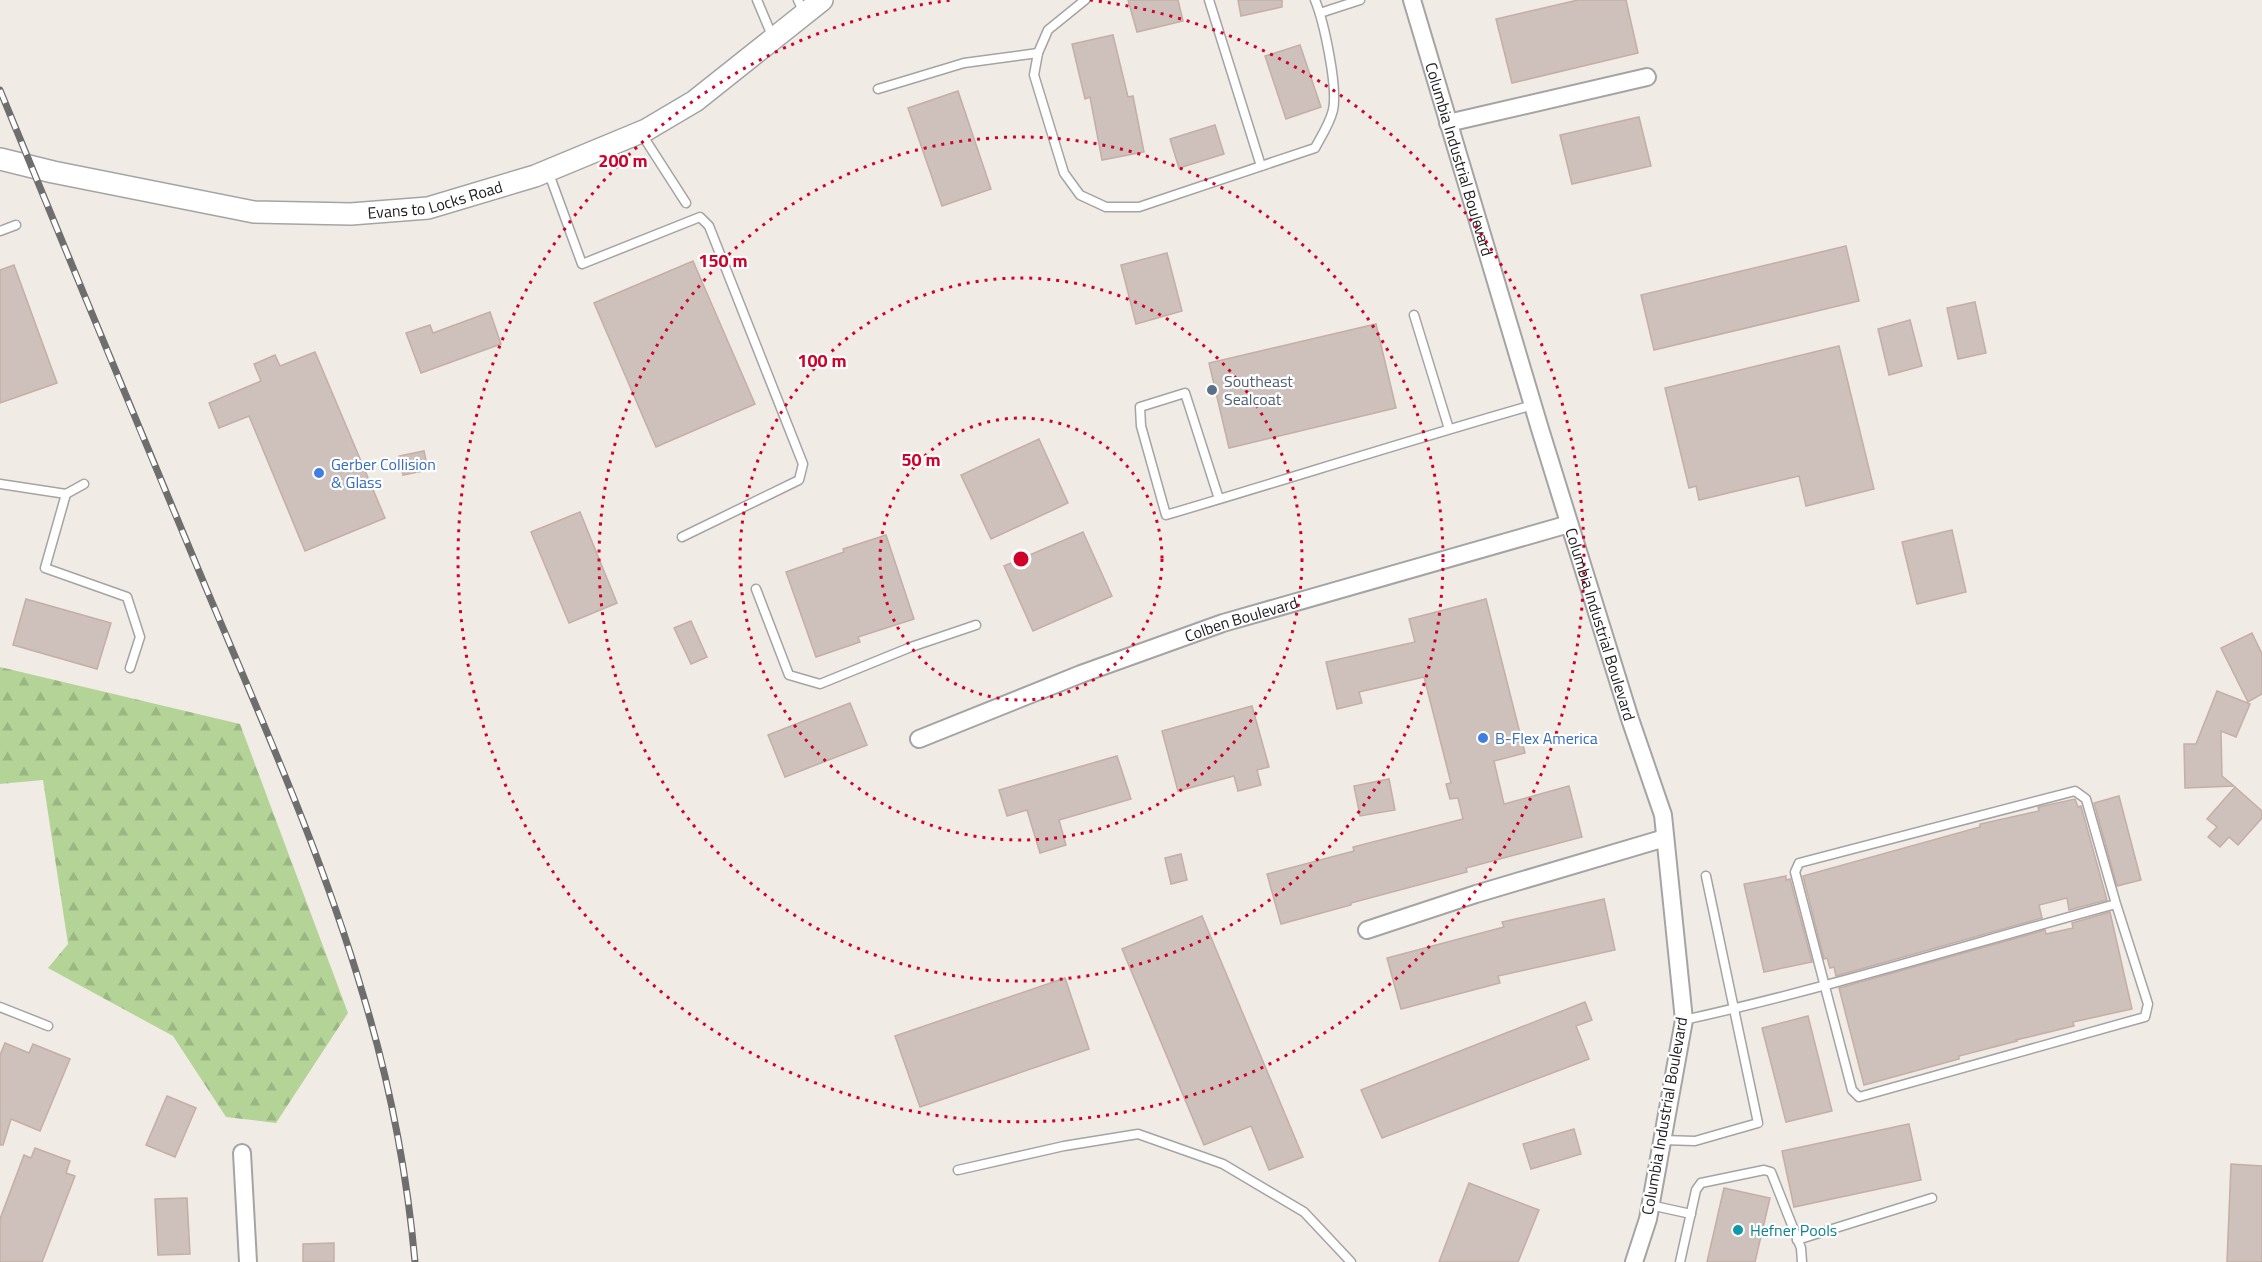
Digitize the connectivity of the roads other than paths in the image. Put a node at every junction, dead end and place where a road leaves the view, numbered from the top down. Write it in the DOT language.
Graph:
graph roads {
  1 [pos="757,0"];
  2 [pos="822,0"];
  3 [pos="1084,0"];
  4 [pos="1209,0"];
  5 [pos="1315,0"];
  6 [pos="1360,0"];
  7 [pos="1412,0"];
  8 [pos="801,7"];
  9 [pos="1320,13"];
  10 [pos="774,39"];
  11 [pos="1038,53"];
  12 [pos="1647,77"];
  13 [pos="878,89"];
  14 [pos="1448,123"];
  15 [pos="641,133"];
  16 [pos="0,159"];
  17 [pos="1261,166"];
  18 [pos="548,171"];
  19 [pos="686,203"];
  20 [pos="16,225"];
  21 [pos="0,231"];
  22 [pos="1414,315"];
  23 [pos="1533,405"];
  24 [pos="1449,429"];
  25 [pos="0,484"];
  26 [pos="84,484"];
  27 [pos="66,494"];
  28 [pos="1219,499"];
  29 [pos="1569,524"];
  30 [pos="681,537"];
  31 [pos="756,589"];
  32 [pos="976,625"];
  33 [pos="130,668"];
  34 [pos="919,739"];
  35 [pos="1665,838"];
  36 [pos="1706,876"];
  37 [pos="2116,904"];
  38 [pos="1366,930"];
  39 [pos="1824,984"];
  40 [pos="0,1007"];
  41 [pos="1735,1009"];
  42 [pos="1684,1020"];
  43 [pos="48,1026"];
  44 [pos="1662,1140"];
  45 [pos="242,1153"];
  46 [pos="958,1170"];
  47 [pos="1932,1198"];
  48 [pos="1650,1205"];
  49 [pos="1691,1214"];
  50 [pos="1797,1240"];
  51 [pos="248,1262"];
  52 [pos="1351,1262"];
  53 [pos="1634,1262"];
  54 [pos="1680,1262"];
  55 [pos="1802,1262"];
  1 -- 10 [label="lane"];
  2 -- 8 [label="street, Evans to Locks Road"];
  3 -- 11 [label="lane"];
  4 -- 17 [label="lane"];
  5 -- 9 [label="lane"];
  6 -- 9 [label="lane"];
  7 -- 14 [label="street, Columbia Industrial Boulevard"];
  8 -- 10 [label="street, Evans to Locks Road"];
  9 -- 17 [label="lane"];
  10 -- 15 [label="street, Evans to Locks Road"];
  11 -- 13 [label="lane"];
  11 -- 17 [label="lane"];
  12 -- 14 [label="street"];
  14 -- 23 [label="street, Columbia Industrial Boulevard"];
  15 -- 18 [label="street, Evans to Locks Road"];
  15 -- 19 [label="lane"];
  16 -- 18 [label="street, Evans to Locks Road"];
  18 -- 30 [label="lane"];
  20 -- 21 [label="lane"];
  22 -- 24 [label="lane"];
  23 -- 24 [label="lane"];
  23 -- 29 [label="street, Columbia Industrial Boulevard"];
  24 -- 28 [label="lane"];
  25 -- 27 [label="lane"];
  26 -- 27 [label="lane"];
  27 -- 33 [label="lane"];
  28 -- 28 [label="lane"];
  29 -- 34 [label="street, Colben Boulevard"];
  29 -- 35 [label="street, Columbia Industrial Boulevard"];
  31 -- 32 [label="lane"];
  35 -- 38 [label="street"];
  35 -- 42 [label="street, Columbia Industrial Boulevard"];
  36 -- 41 [label="lane"];
  37 -- 39 [label="lane"];
  37 -- 39 [label="lane"];
  37 -- 39 [label="lane"];
  39 -- 41 [label="lane"];
  40 -- 43 [label="lane"];
  41 -- 42 [label="lane"];
  41 -- 44 [label="lane"];
  42 -- 44 [label="street, Columbia Industrial Boulevard"];
  44 -- 48 [label="street, Columbia Industrial Boulevard"];
  45 -- 51 [label="street"];
  46 -- 52 [label="lane"];
  47 -- 50 [label="lane"];
  48 -- 49 [label="lane"];
  48 -- 53 [label="street, Columbia Industrial Boulevard"];
  49 -- 50 [label="lane"];
  49 -- 54 [label="lane"];
  50 -- 55 [label="lane"];
}
